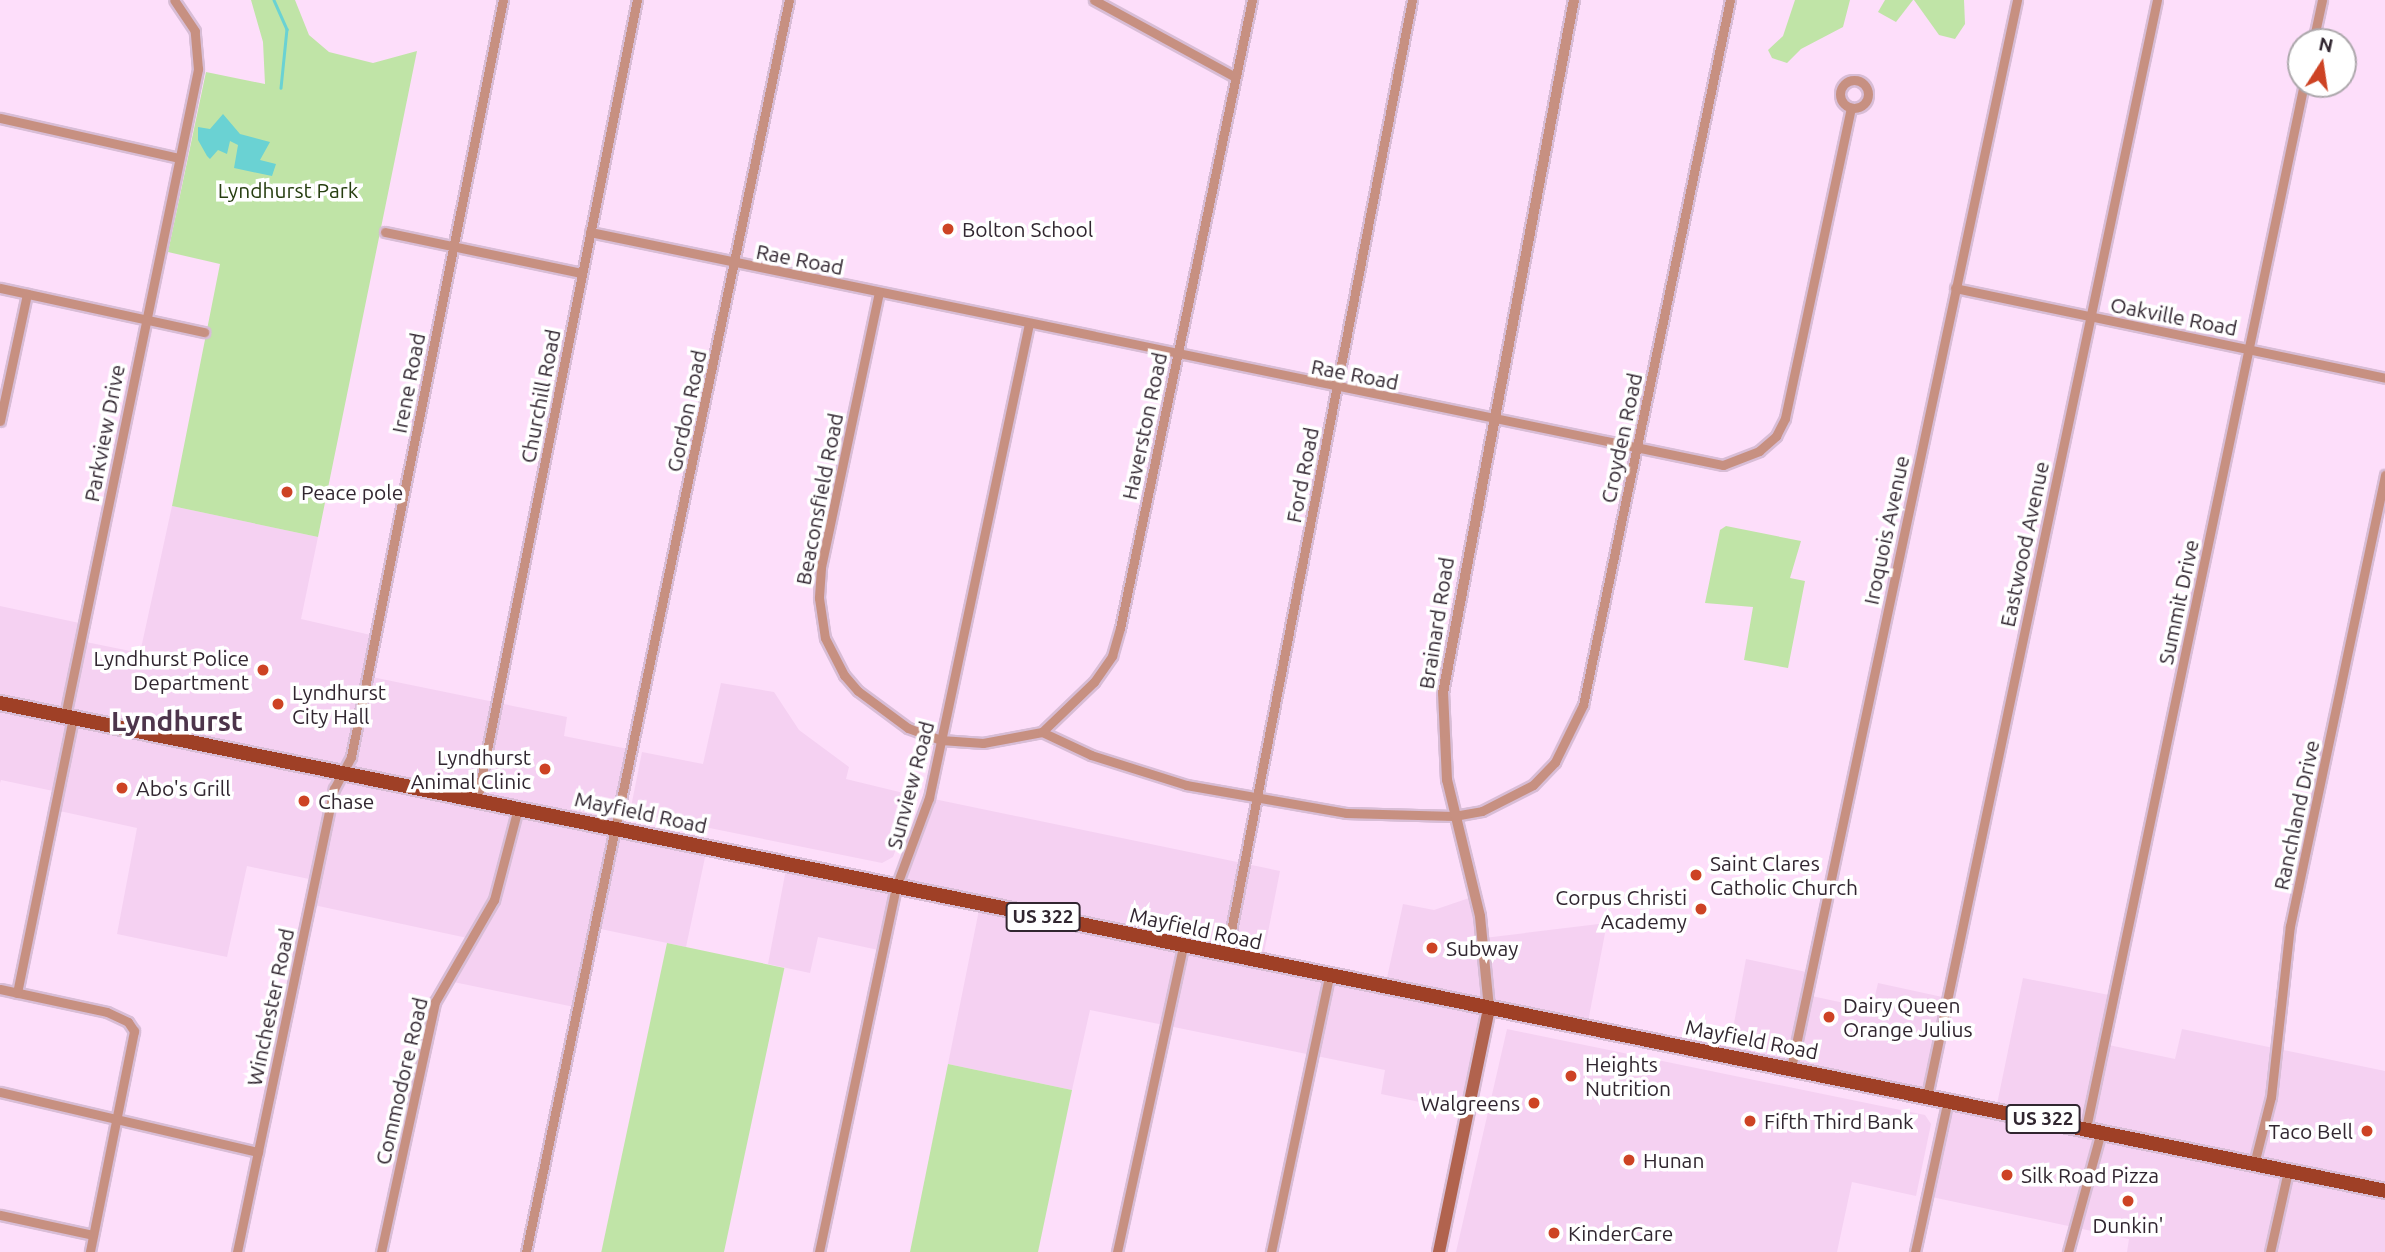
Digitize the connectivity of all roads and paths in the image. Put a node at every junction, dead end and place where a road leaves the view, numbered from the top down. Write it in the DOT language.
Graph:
graph roads {
  1 [pos="174,0"];
  2 [pos="503,0"];
  3 [pos="637,0"];
  4 [pos="789,0"];
  5 [pos="1094,0"];
  6 [pos="1252,0"];
  7 [pos="1412,0"];
  8 [pos="1574,0"];
  9 [pos="1730,0"];
  10 [pos="2017,0"];
  11 [pos="2157,0"];
  12 [pos="2322,0"];
  13 [pos="2316,28"];
  14 [pos="1235,77"];
  15 [pos="2301,98"];
  16 [pos="1851,108"];
  17 [pos="0,118"];
  18 [pos="179,158"];
  19 [pos="385,232"];
  20 [pos="590,232"];
  21 [pos="453,247"];
  22 [pos="734,264"];
  23 [pos="582,273"];
  24 [pos="0,288"];
  25 [pos="1955,288"];
  26 [pos="879,292"];
  27 [pos="27,294"];
  28 [pos="2089,317"];
  29 [pos="144,319"];
  30 [pos="1029,325"];
  31 [pos="204,332"];
  32 [pos="2249,349"];
  33 [pos="1176,356"];
  34 [pos="2385,378"];
  35 [pos="1336,388"];
  36 [pos="1493,419"];
  37 [pos="0,421"];
  38 [pos="1636,449"];
  39 [pos="2385,475"];
  40 [pos="0,703"];
  41 [pos="69,717"];
  42 [pos="1042,732"];
  43 [pos="941,740"];
  44 [pos="343,772"];
  45 [pos="477,800"];
  46 [pos="1256,800"];
  47 [pos="519,808"];
  48 [pos="1454,816"];
  49 [pos="617,829"];
  50 [pos="896,887"];
  51 [pos="1183,947"];
  52 [pos="1226,956"];
  53 [pos="1329,976"];
  54 [pos="0,989"];
  55 [pos="17,993"];
  56 [pos="1489,1008"];
  57 [pos="1791,1068"];
  58 [pos="0,1092"];
  59 [pos="1927,1096"];
  60 [pos="1948,1100"];
  61 [pos="117,1117"];
  62 [pos="2094,1130"];
  63 [pos="258,1153"];
  64 [pos="2254,1164"];
  65 [pos="2288,1171"];
  66 [pos="2385,1191"];
  67 [pos="0,1215"];
  68 [pos="93,1235"];
  69 [pos="90,1252"];
  70 [pos="237,1252"];
  71 [pos="381,1252"];
  72 [pos="526,1252"];
  73 [pos="819,1252"];
  74 [pos="1118,1252"];
  75 [pos="1271,1252"];
  76 [pos="1439,1252"];
  77 [pos="1915,1252"];
  78 [pos="2068,1252"];
  79 [pos="2270,1252"];
  1 -- 18 [label="street, Parkview Drive"];
  2 -- 21 [label="street, Irene Road"];
  3 -- 20 [label="street, Churchill Road"];
  4 -- 22 [label="street, Gordon Road"];
  5 -- 14 [label="street"];
  6 -- 14 [label="street, Haverston Road"];
  7 -- 35 [label="street, Ford Road"];
  8 -- 36 [label="street, Brainard Road"];
  9 -- 38 [label="street, Croyden Road"];
  10 -- 25 [label="street, Iroquois Avenue"];
  11 -- 28 [label="street, Eastwood Avenue"];
  12 -- 13 [label="street"];
  14 -- 33 [label="street, Haverston Road"];
  15 -- 32 [label="street, Summit Drive"];
  16 -- 38 [label="street, Rae Road"];
  17 -- 18 [label="street"];
  18 -- 29 [label="street, Parkview Drive"];
  19 -- 21 [label="street"];
  20 -- 22 [label="street, Rae Road"];
  20 -- 23 [label="street, Churchill Road"];
  21 -- 23 [label="street"];
  21 -- 44 [label="street, Irene Road"];
  22 -- 26 [label="street, Rae Road"];
  22 -- 49 [label="street, Gordon Road"];
  23 -- 45 [label="street, Churchill Road"];
  24 -- 27 [label="street"];
  25 -- 28 [label="street, Oakville Road"];
  25 -- 57 [label="street, Iroquois Avenue"];
  26 -- 30 [label="street, Rae Road"];
  26 -- 43 [label="street, Beaconsfield Road"];
  27 -- 29 [label="street"];
  27 -- 37 [label="street"];
  28 -- 32 [label="street, Oakville Road"];
  28 -- 59 [label="street, Eastwood Avenue"];
  29 -- 31 [label="street"];
  29 -- 41 [label="street, Parkview Drive"];
  30 -- 33 [label="street, Rae Road"];
  30 -- 43 [label="street, Sunview Road"];
  32 -- 34 [label="street, Oakville Road"];
  32 -- 62 [label="street, Summit Drive"];
  33 -- 35 [label="street, Rae Road"];
  33 -- 42 [label="street, Haverston Road"];
  35 -- 36 [label="street, Rae Road"];
  35 -- 46 [label="street, Ford Road"];
  36 -- 38 [label="street, Rae Road"];
  36 -- 48 [label="street, Brainard Road"];
  38 -- 48 [label="street, Croyden Road"];
  39 -- 64 [label="street, Ranchland Drive"];
  40 -- 41 [label="main road, Mayfield Road / US 322"];
  41 -- 44 [label="main road, Mayfield Road / US 322"];
  41 -- 55 [label="street, Parkview Drive"];
  42 -- 43 [label="street, Haverston Road"];
  42 -- 46 [label="street, Croyden Road"];
  43 -- 50 [label="street, Sunview Road"];
  44 -- 45 [label="main road, Mayfield Road / US 322"];
  44 -- 63 [label="street, Winchester Road"];
  45 -- 47 [label="main road, Mayfield Road / US 322"];
  46 -- 48 [label="street, Croyden Road"];
  46 -- 52 [label="street, Ford Road"];
  47 -- 49 [label="main road, Mayfield Road / US 322"];
  47 -- 71 [label="street, Commodore Road"];
  48 -- 56 [label="street, Brainard Road"];
  49 -- 50 [label="main road, Mayfield Road / US 322"];
  49 -- 72 [label="street, Gordon Road"];
  50 -- 51 [label="main road, Mayfield Road / US 322"];
  50 -- 73 [label="street, Sunview Road"];
  51 -- 52 [label="main road, Mayfield Road / US 322"];
  51 -- 74 [label="street"];
  52 -- 53 [label="main road, Mayfield Road / US 322"];
  53 -- 56 [label="main road, Mayfield Road / US 322"];
  53 -- 75 [label="street"];
  54 -- 55 [label="street"];
  55 -- 61 [label="street"];
  56 -- 57 [label="main road, Mayfield Road / US 322"];
  56 -- 76 [label="main road, Brainard Road"];
  57 -- 59 [label="main road, Mayfield Road / US 322"];
  58 -- 61 [label="street"];
  59 -- 60 [label="main road, Mayfield Road / US 322"];
  60 -- 62 [label="main road, Mayfield Road / US 322"];
  60 -- 77 [label="street"];
  61 -- 63 [label="street"];
  61 -- 68 [label="street"];
  62 -- 64 [label="main road, Mayfield Road / US 322"];
  62 -- 78 [label="street, Summit Drive"];
  63 -- 70 [label="street, Winchester Road"];
  64 -- 65 [label="main road, Mayfield Road / US 322"];
  65 -- 66 [label="main road, Mayfield Road / US 322"];
  65 -- 79 [label="street"];
  67 -- 68 [label="street"];
  68 -- 69 [label="street"];
}
